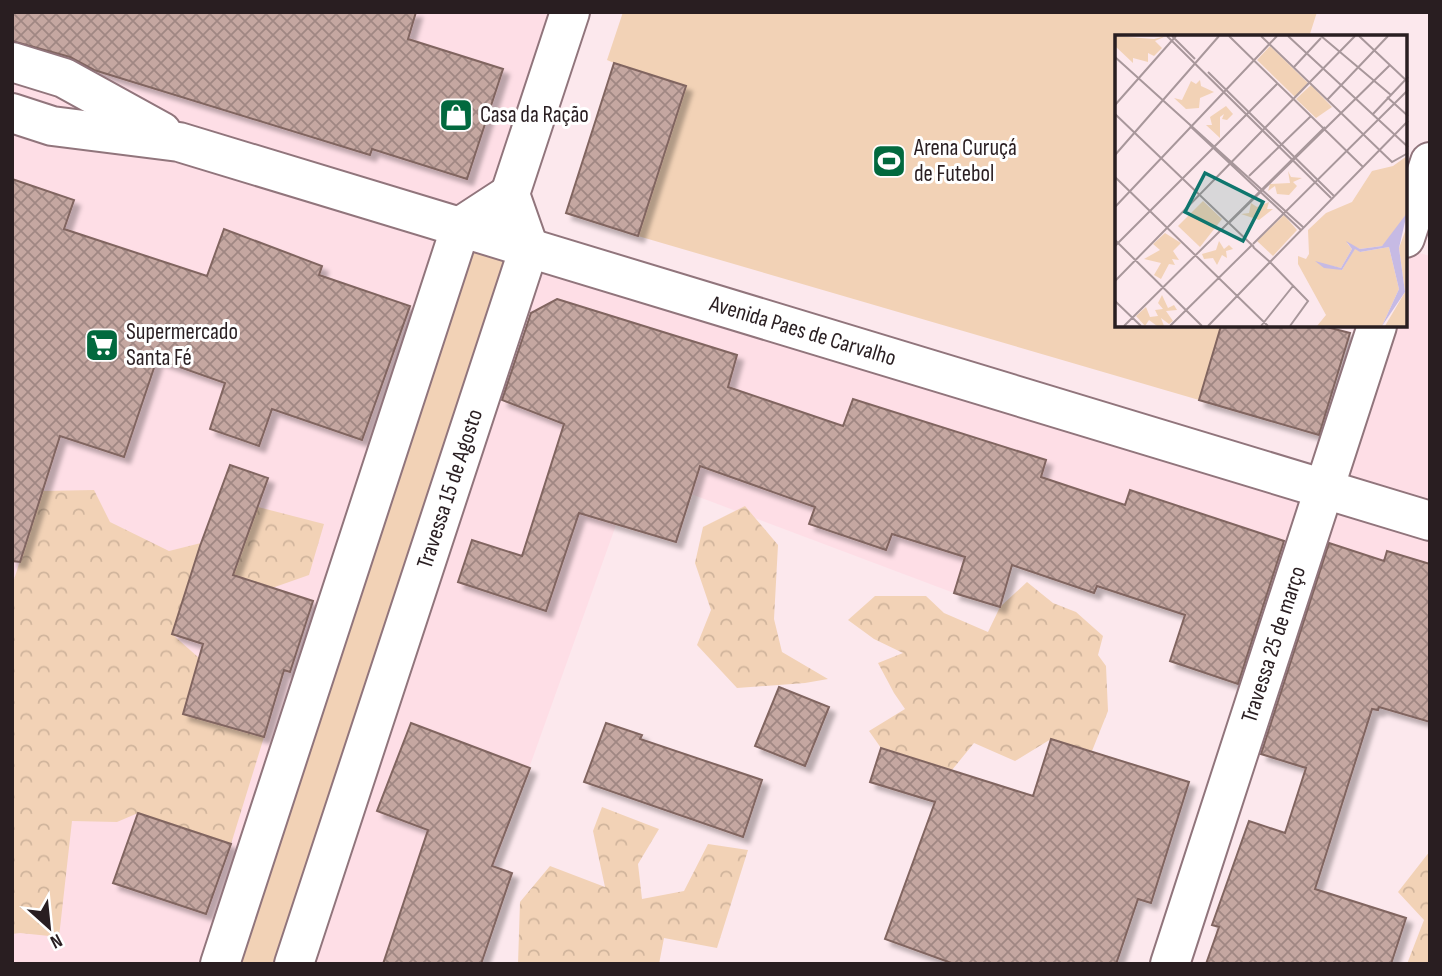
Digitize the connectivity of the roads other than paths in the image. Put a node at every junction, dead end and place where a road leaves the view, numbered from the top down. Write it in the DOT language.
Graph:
graph roads {
  1 [pos="570,12"];
  2 [pos="12,62"];
  3 [pos="12,113"];
  4 [pos="179,142"];
  5 [pos="1430,162"];
  6 [pos="510,194"];
  7 [pos="461,226"];
  8 [pos="1407,232"];
  9 [pos="529,248"];
  10 [pos="1377,327"];
  11 [pos="1325,489"];
  12 [pos="1430,521"];
  13 [pos="220,964"];
  14 [pos="294,964"];
  15 [pos="1170,964"];
  1 -- 6 [label="street"];
  2 -- 4 [label="street, Avenida Paes de Carvalho"];
  3 -- 4 [label="street, Avenida Paes de Carvalho"];
  4 -- 7 [label="street, Avenida Paes de Carvalho"];
  5 -- 8 [label="street"];
  6 -- 7 [label="street"];
  6 -- 9 [label="street"];
  7 -- 9 [label="street, Avenida Paes de Carvalho"];
  7 -- 13 [label="street"];
  9 -- 11 [label="street, Avenida Paes de Carvalho"];
  9 -- 14 [label="street, Travessa 15 de Agosto"];
  10 -- 11 [label="street, Travessa 25 de março"];
  11 -- 12 [label="street, Avenida Paes de Carvalho"];
  11 -- 15 [label="street, Travessa 25 de março"];
}
